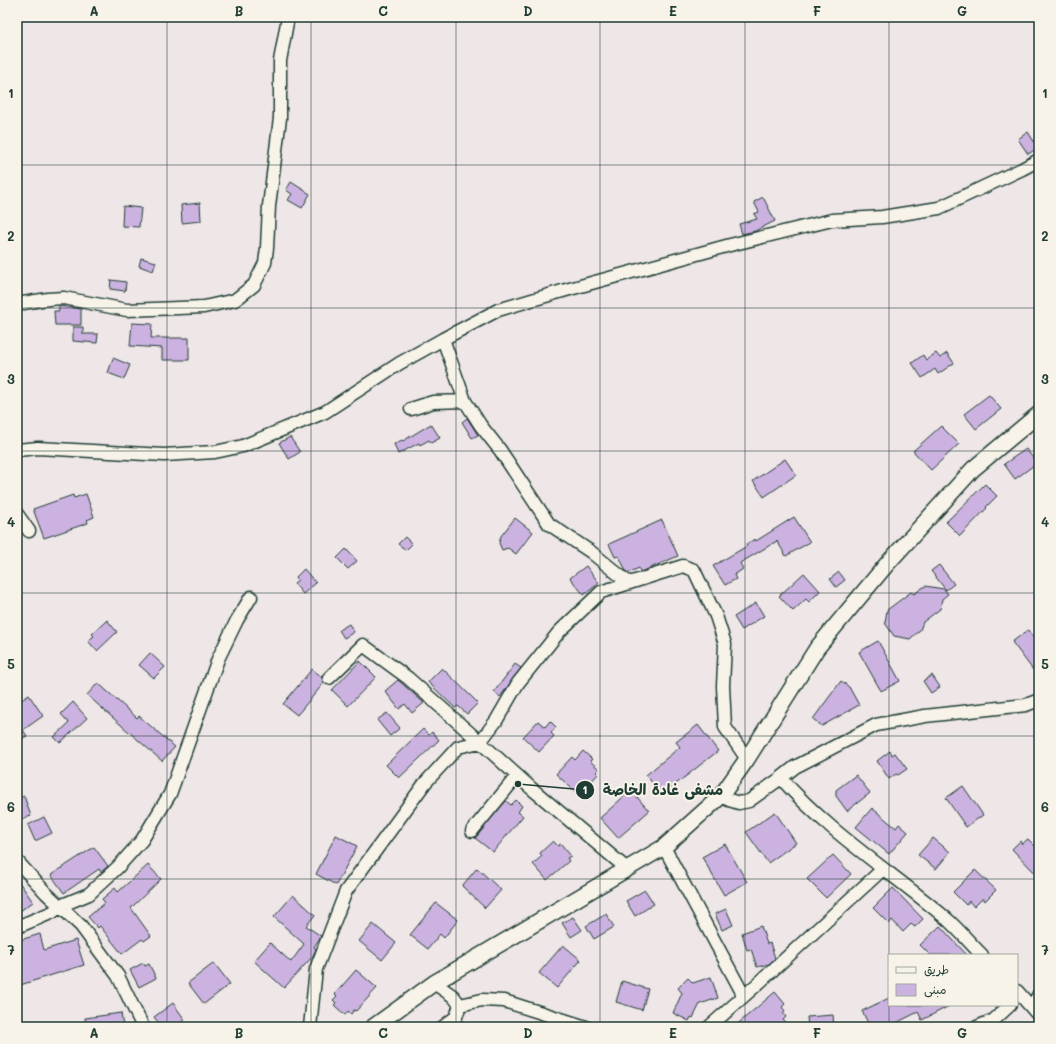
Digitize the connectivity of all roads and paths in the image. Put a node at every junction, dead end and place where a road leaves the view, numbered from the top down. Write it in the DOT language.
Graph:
graph roads {
  1 [pos="288,17"];
  2 [pos="1039,160"];
  3 [pos="17,304"];
  4 [pos="443,339"];
  5 [pos="465,401"];
  6 [pos="411,409"];
  7 [pos="1039,414"];
  8 [pos="17,450"];
  9 [pos="17,514"];
  10 [pos="29,531"];
  11 [pos="629,583"];
  12 [pos="251,597"];
  13 [pos="329,678"];
  14 [pos="1039,700"];
  15 [pos="480,742"];
  16 [pos="747,759"];
  17 [pos="517,776"];
  18 [pos="781,778"];
  19 [pos="721,796"];
  20 [pos="472,831"];
  21 [pos="664,847"];
  22 [pos="17,861"];
  23 [pos="626,868"];
  24 [pos="882,868"];
  25 [pos="60,906"];
  26 [pos="17,927"];
  27 [pos="981,954"];
  28 [pos="434,983"];
  29 [pos="1039,994"];
  30 [pos="1018,995"];
  31 [pos="744,996"];
  32 [pos="460,1004"];
  33 [pos="1009,1006"];
  34 [pos="1037,1008"];
  35 [pos="459,1022"];
  36 [pos="143,1027"];
  37 [pos="310,1027"];
  38 [pos="373,1027"];
  39 [pos="443,1027"];
  40 [pos="586,1027"];
  41 [pos="709,1027"];
  42 [pos="977,1027"];
  1 -- 3 [label="street"];
  2 -- 4 [label="street"];
  4 -- 5 [label="street"];
  4 -- 8 [label="street"];
  5 -- 6 [label="street"];
  5 -- 11 [label="street"];
  7 -- 16 [label="main road"];
  9 -- 10 [label="street"];
  11 -- 15 [label="street"];
  11 -- 16 [label="street"];
  12 -- 25 [label="street"];
  13 -- 15 [label="street"];
  14 -- 18 [label="street"];
  15 -- 17 [label="street"];
  15 -- 37 [label="street"];
  16 -- 19 [label="main road"];
  17 -- 20 [label="street"];
  17 -- 23 [label="street"];
  18 -- 19 [label="street"];
  18 -- 24 [label="street"];
  19 -- 21 [label="main road"];
  21 -- 23 [label="main road"];
  21 -- 31 [label="street"];
  22 -- 25 [label="street"];
  23 -- 28 [label="main road"];
  24 -- 27 [label="street"];
  24 -- 31 [label="street"];
  25 -- 26 [label="street"];
  25 -- 36 [label="street"];
  28 -- 32 [label="street"];
  28 -- 38 [label="main road"];
  29 -- 34 [label="street"];
  30 -- 34 [label="street"];
  31 -- 41 [label="street"];
  32 -- 35 [label="street"];
  32 -- 40 [label="street"];
  33 -- 42 [label="street"];
  35 -- 39 [label="street"];
}
